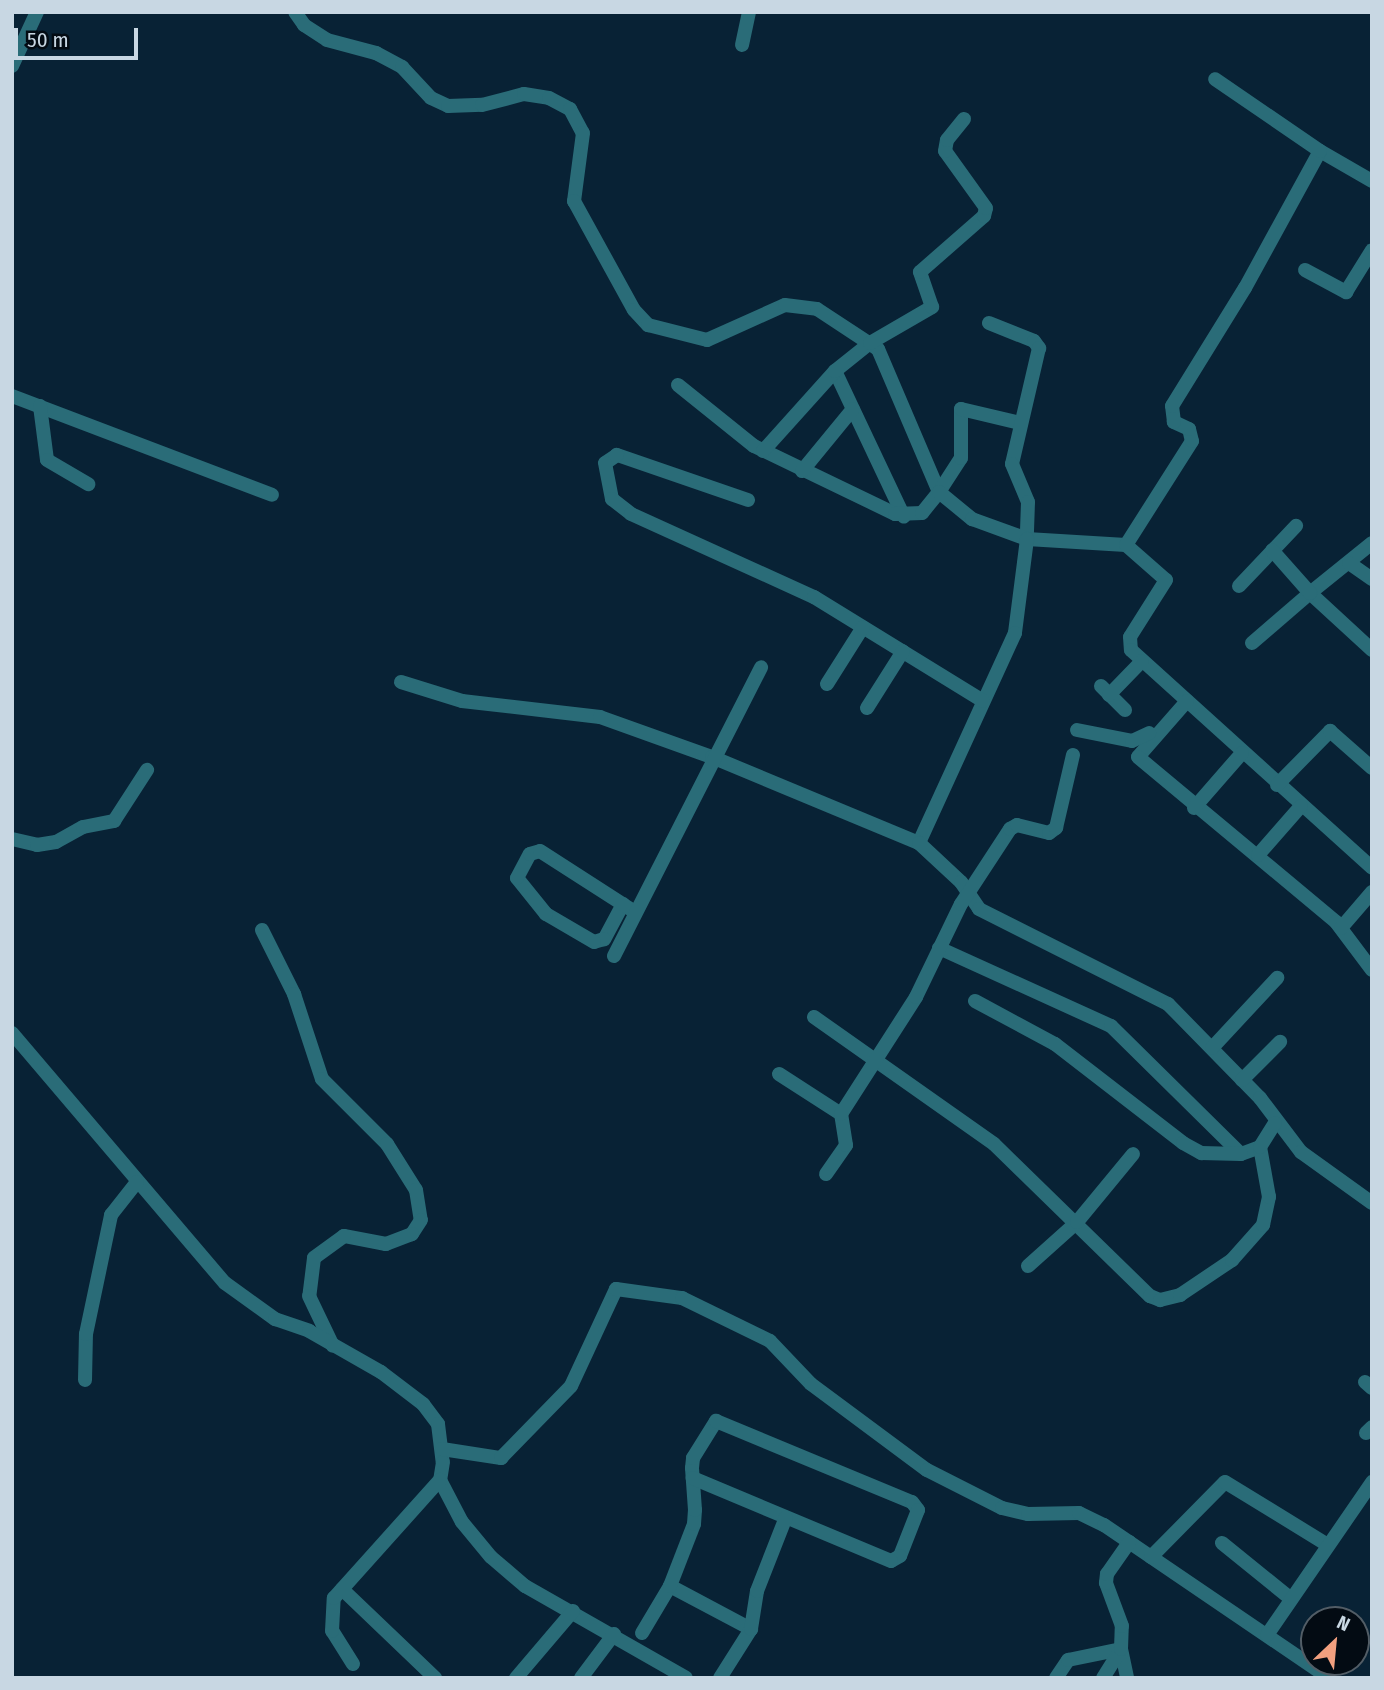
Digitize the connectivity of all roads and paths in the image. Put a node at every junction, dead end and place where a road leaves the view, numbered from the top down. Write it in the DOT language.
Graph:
graph roads {
  1 [pos="37,12"];
  2 [pos="295,12"];
  3 [pos="749,12"];
  4 [pos="742,45"];
  5 [pos="12,66"];
  6 [pos="1215,79"];
  7 [pos="964,119"];
  8 [pos="1320,151"];
  9 [pos="1372,181"];
  10 [pos="1372,250"];
  11 [pos="1305,270"];
  12 [pos="989,323"];
  13 [pos="870,343"];
  14 [pos="835,371"];
  15 [pos="678,385"];
  16 [pos="12,396"];
  17 [pos="40,406"];
  18 [pos="853,409"];
  19 [pos="1020,423"];
  20 [pos="763,451"];
  21 [pos="802,471"];
  22 [pos="89,484"];
  23 [pos="939,492"];
  24 [pos="272,495"];
  25 [pos="748,500"];
  26 [pos="904,517"];
  27 [pos="1296,526"];
  28 [pos="1027,539"];
  29 [pos="1372,543"];
  30 [pos="1126,545"];
  31 [pos="1272,550"];
  32 [pos="1349,563"];
  33 [pos="1372,579"];
  34 [pos="1239,586"];
  35 [pos="1310,593"];
  36 [pos="863,627"];
  37 [pos="1252,643"];
  38 [pos="1372,650"];
  39 [pos="904,651"];
  40 [pos="1142,660"];
  41 [pos="761,667"];
  42 [pos="401,682"];
  43 [pos="827,684"];
  44 [pos="1184,699"];
  45 [pos="983,701"];
  46 [pos="867,708"];
  47 [pos="1125,710"];
  48 [pos="1077,730"];
  49 [pos="1242,753"];
  50 [pos="1073,755"];
  51 [pos="712,757"];
  52 [pos="1372,768"];
  53 [pos="147,770"];
  54 [pos="1277,785"];
  55 [pos="1301,806"];
  56 [pos="1194,808"];
  57 [pos="12,839"];
  58 [pos="919,843"];
  59 [pos="1258,855"];
  60 [pos="1372,868"];
  61 [pos="1372,892"];
  62 [pos="969,894"];
  63 [pos="629,908"];
  64 [pos="1341,928"];
  65 [pos="262,930"];
  66 [pos="939,948"];
  67 [pos="614,956"];
  68 [pos="1372,970"];
  69 [pos="1277,978"];
  70 [pos="975,1001"];
  71 [pos="814,1017"];
  72 [pos="12,1033"];
  73 [pos="1280,1042"];
  74 [pos="1212,1048"];
  75 [pos="875,1060"];
  76 [pos="779,1074"];
  77 [pos="1242,1080"];
  78 [pos="841,1114"];
  79 [pos="1275,1123"];
  80 [pos="1260,1147"];
  81 [pos="1133,1154"];
  82 [pos="1241,1154"];
  83 [pos="827,1174"];
  84 [pos="137,1182"];
  85 [pos="1372,1203"];
  86 [pos="1077,1222"];
  87 [pos="1027,1266"];
  88 [pos="334,1347"];
  89 [pos="85,1380"];
  90 [pos="442,1449"];
  91 [pos="693,1478"];
  92 [pos="440,1480"];
  93 [pos="1372,1482"];
  94 [pos="786,1517"];
  95 [pos="1129,1542"];
  96 [pos="1222,1543"];
  97 [pos="1326,1544"];
  98 [pos="1151,1557"];
  99 [pos="670,1586"];
  100 [pos="342,1589"];
  101 [pos="1293,1595"];
  102 [pos="573,1611"];
  103 [pos="751,1629"];
  104 [pos="642,1633"];
  105 [pos="614,1634"];
  106 [pos="1267,1635"];
  107 [pos="1121,1649"];
  108 [pos="354,1664"];
  109 [pos="435,1678"];
  110 [pos="516,1678"];
  111 [pos="581,1678"];
  112 [pos="686,1678"];
  113 [pos="720,1678"];
  114 [pos="1056,1678"];
  115 [pos="1103,1678"];
  116 [pos="1126,1678"];
  117 [pos="1329,1678"];
  1 -- 5 [label="street"];
  2 -- 13 [label="street"];
  3 -- 4 [label="street"];
  6 -- 8 [label="street"];
  7 -- 13 [label="street"];
  8 -- 9 [label="street"];
  8 -- 30 [label="street"];
  10 -- 11 [label="street"];
  12 -- 19 [label="street"];
  13 -- 14 [label="street"];
  13 -- 23 [label="street"];
  14 -- 18 [label="street"];
  14 -- 20 [label="street"];
  15 -- 20 [label="street"];
  16 -- 17 [label="street"];
  17 -- 22 [label="street"];
  17 -- 24 [label="street"];
  18 -- 21 [label="street"];
  18 -- 26 [label="street"];
  19 -- 23 [label="street"];
  19 -- 28 [label="street"];
  20 -- 21 [label="street"];
  21 -- 26 [label="street"];
  23 -- 26 [label="street"];
  23 -- 28 [label="street"];
  25 -- 36 [label="street"];
  27 -- 31 [label="street"];
  28 -- 30 [label="street"];
  28 -- 45 [label="street"];
  29 -- 32 [label="street"];
  30 -- 40 [label="street"];
  31 -- 34 [label="street"];
  31 -- 35 [label="street"];
  32 -- 33 [label="street"];
  32 -- 35 [label="street"];
  35 -- 37 [label="street"];
  35 -- 38 [label="street"];
  36 -- 39 [label="street"];
  36 -- 43 [label="street"];
  39 -- 45 [label="street"];
  39 -- 46 [label="street"];
  40 -- 44 [label="street"];
  40 -- 47 [label="street"];
  41 -- 51 [label="street"];
  42 -- 51 [label="street"];
  44 -- 48 [label="street"];
  44 -- 49 [label="street"];
  44 -- 56 [label="street"];
  45 -- 58 [label="street"];
  49 -- 54 [label="street"];
  49 -- 56 [label="street"];
  50 -- 62 [label="street"];
  51 -- 58 [label="street"];
  51 -- 63 [label="street"];
  52 -- 54 [label="street"];
  53 -- 57 [label="street"];
  54 -- 55 [label="street"];
  55 -- 59 [label="street"];
  55 -- 60 [label="street"];
  56 -- 59 [label="street"];
  58 -- 62 [label="street"];
  59 -- 64 [label="street"];
  61 -- 64 [label="street"];
  62 -- 66 [label="street"];
  62 -- 74 [label="street"];
  63 -- 63 [label="street"];
  63 -- 67 [label="street"];
  64 -- 68 [label="street"];
  65 -- 88 [label="street"];
  66 -- 75 [label="street"];
  66 -- 82 [label="street"];
  69 -- 74 [label="street"];
  70 -- 82 [label="street"];
  71 -- 75 [label="street"];
  72 -- 84 [label="street"];
  73 -- 77 [label="street"];
  74 -- 77 [label="street"];
  75 -- 78 [label="street"];
  75 -- 86 [label="street"];
  76 -- 78 [label="street"];
  77 -- 79 [label="street"];
  78 -- 83 [label="street"];
  79 -- 80 [label="street"];
  79 -- 85 [label="street"];
  80 -- 82 [label="street"];
  80 -- 86 [label="street"];
  81 -- 86 [label="street"];
  84 -- 88 [label="street"];
  84 -- 89 [label="street"];
  86 -- 87 [label="street"];
  88 -- 90 [label="street"];
  90 -- 92 [label="street"];
  90 -- 95 [label="street"];
  91 -- 94 [label="street"];
  91 -- 94 [label="street"];
  91 -- 99 [label="street"];
  92 -- 100 [label="street"];
  92 -- 102 [label="street"];
  93 -- 97 [label="street"];
  94 -- 103 [label="street"];
  95 -- 98 [label="street"];
  95 -- 107 [label="street"];
  96 -- 101 [label="street"];
  97 -- 98 [label="street"];
  97 -- 101 [label="street"];
  98 -- 106 [label="street"];
  99 -- 103 [label="street"];
  99 -- 104 [label="street"];
  100 -- 108 [label="street"];
  100 -- 109 [label="street"];
  101 -- 106 [label="street"];
  102 -- 105 [label="street"];
  102 -- 110 [label="street"];
  103 -- 113 [label="street"];
  105 -- 111 [label="street"];
  105 -- 112 [label="street"];
  106 -- 117 [label="street"];
  107 -- 114 [label="street"];
  107 -- 115 [label="street"];
  107 -- 116 [label="street"];
}
